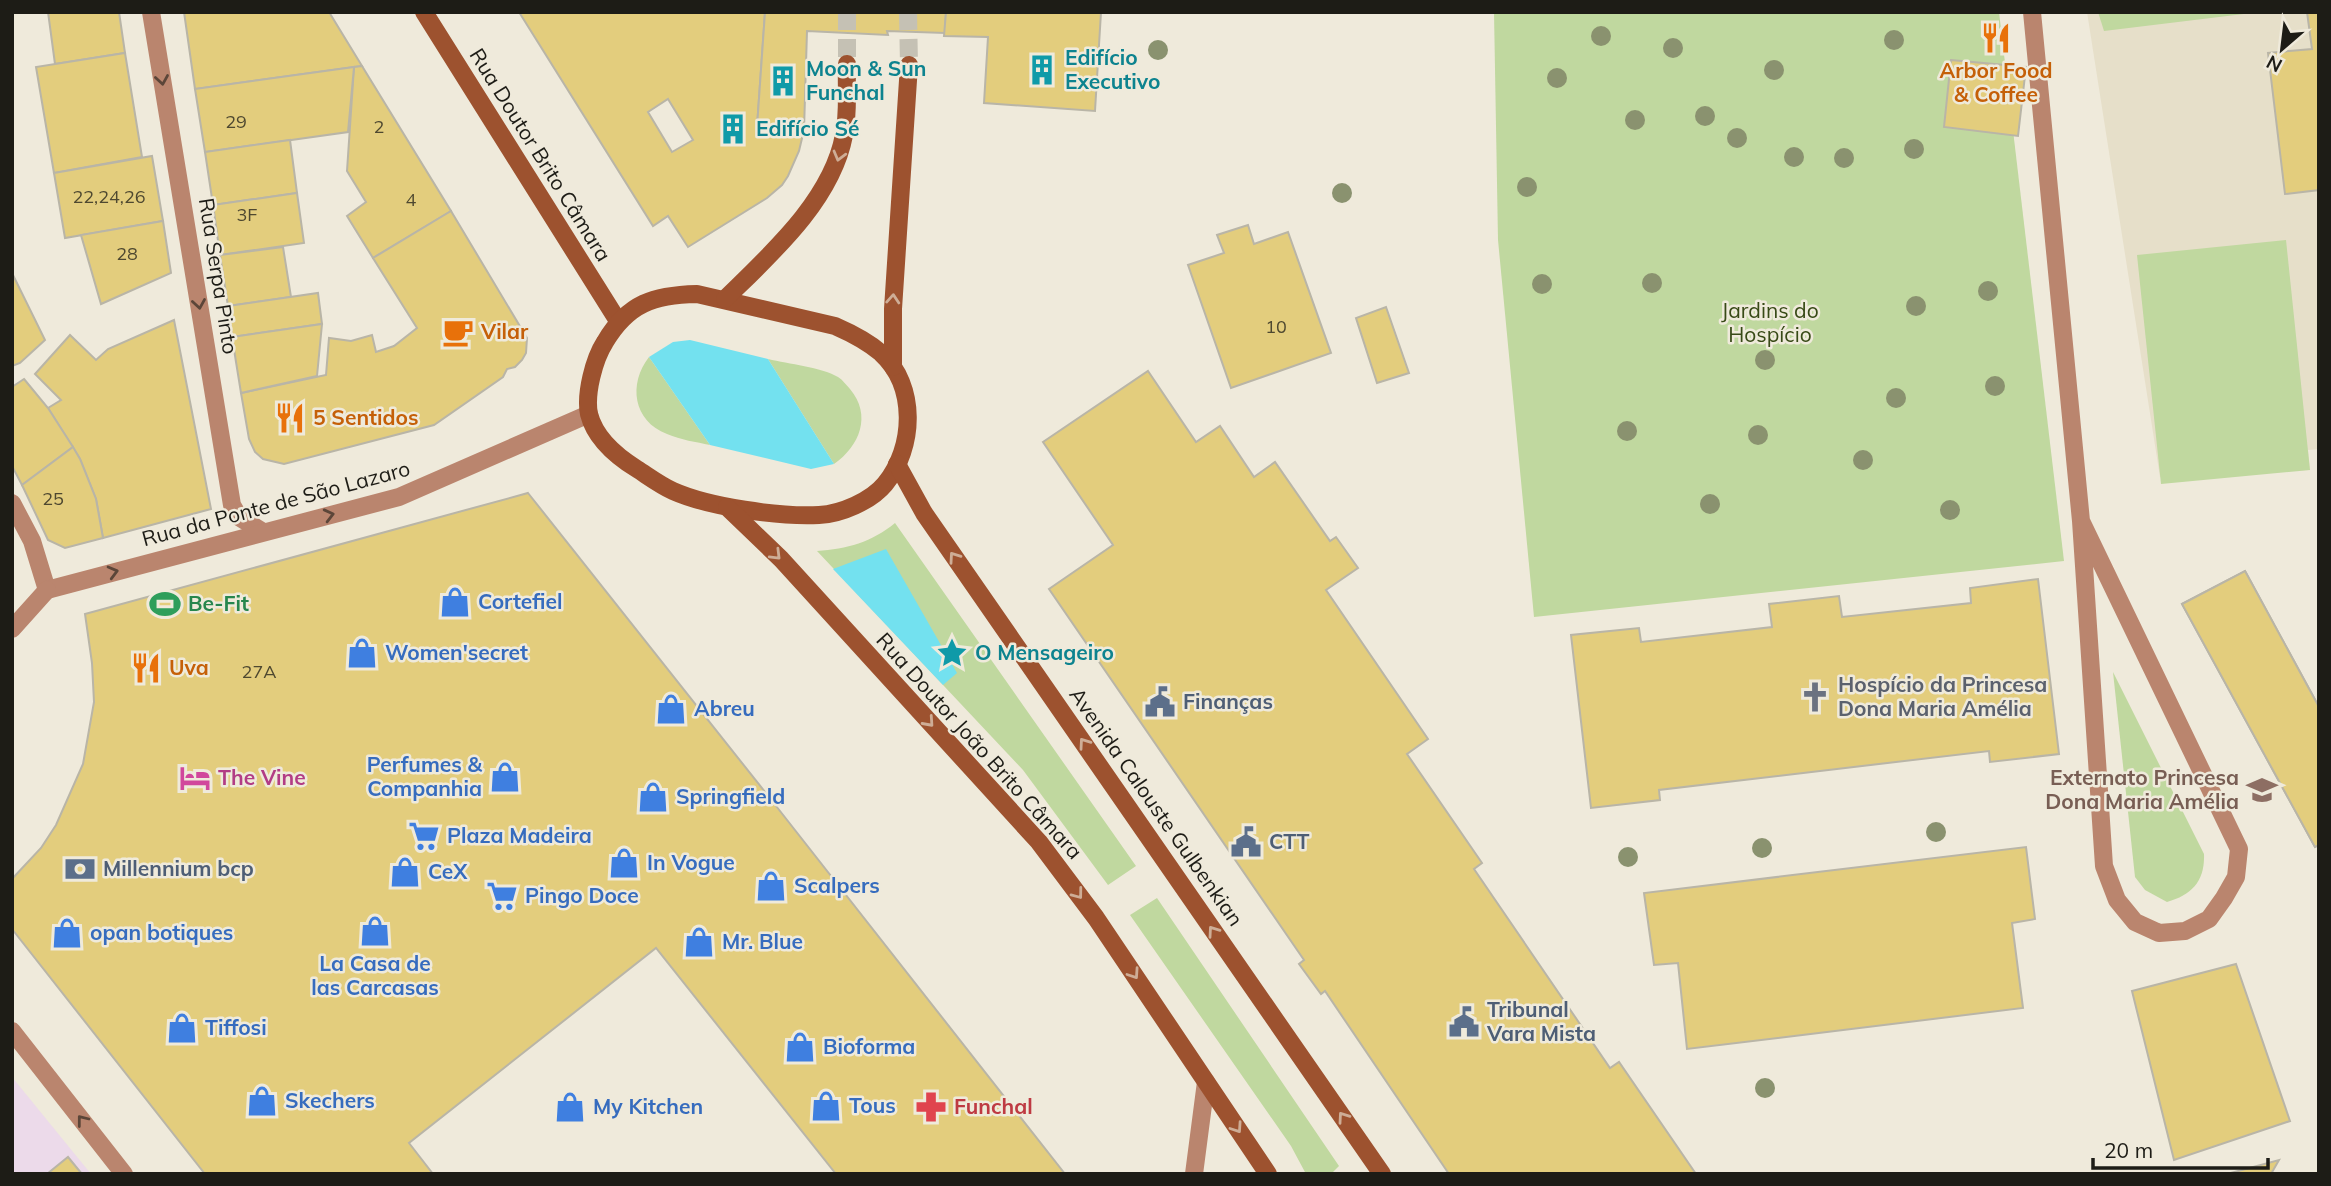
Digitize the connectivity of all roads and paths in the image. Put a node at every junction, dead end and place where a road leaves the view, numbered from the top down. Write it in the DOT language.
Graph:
graph roads {
  1 [pos="151,12"];
  2 [pos="424,12"];
  3 [pos="2032,12"];
  4 [pos="847,64"];
  5 [pos="909,65"];
  6 [pos="725,299"];
  7 [pos="618,321"];
  8 [pos="893,367"];
  9 [pos="589,414"];
  10 [pos="897,464"];
  11 [pos="12,503"];
  12 [pos="727,507"];
  13 [pos="2081,521"];
  14 [pos="263,532"];
  15 [pos="47,590"];
  16 [pos="12,629"];
  17 [pos="12,1031"];
  18 [pos="1206,1082"];
  19 [pos="124,1174"];
  20 [pos="1194,1174"];
  21 [pos="1268,1174"];
  22 [pos="1382,1174"];
  1 -- 14 [label="street, Rua Serpa Pinto, one-way"];
  2 -- 7 [label="main road, Rua Doutor Brito Câmara"];
  3 -- 13 [label="street"];
  4 -- 6 [label="main road, one-way"];
  8 -- 5 [label="main road, one-way"];
  6 -- 7 [label="main road"];
  6 -- 8 [label="main road"];
  7 -- 9 [label="main road"];
  8 -- 10 [label="main road"];
  9 -- 12 [label="main road"];
  14 -- 9 [label="street, Rua da Ponte de São Lazaro, one-way"];
  10 -- 12 [label="main road"];
  22 -- 10 [label="main road, Avenida Calouste Gulbenkian, one-way"];
  11 -- 15 [label="street"];
  12 -- 18 [label="main road, Rua Doutor João Brito Câmara, one-way"];
  13 -- 13 [label="street"];
  15 -- 14 [label="street, Rua da Ponte de São Lazaro, one-way"];
  15 -- 16 [label="street"];
  19 -- 17 [label="street, one-way"];
  18 -- 20 [label="street"];
  18 -- 21 [label="main road, Rua Doutor João Brito Câmara, one-way"];
}
